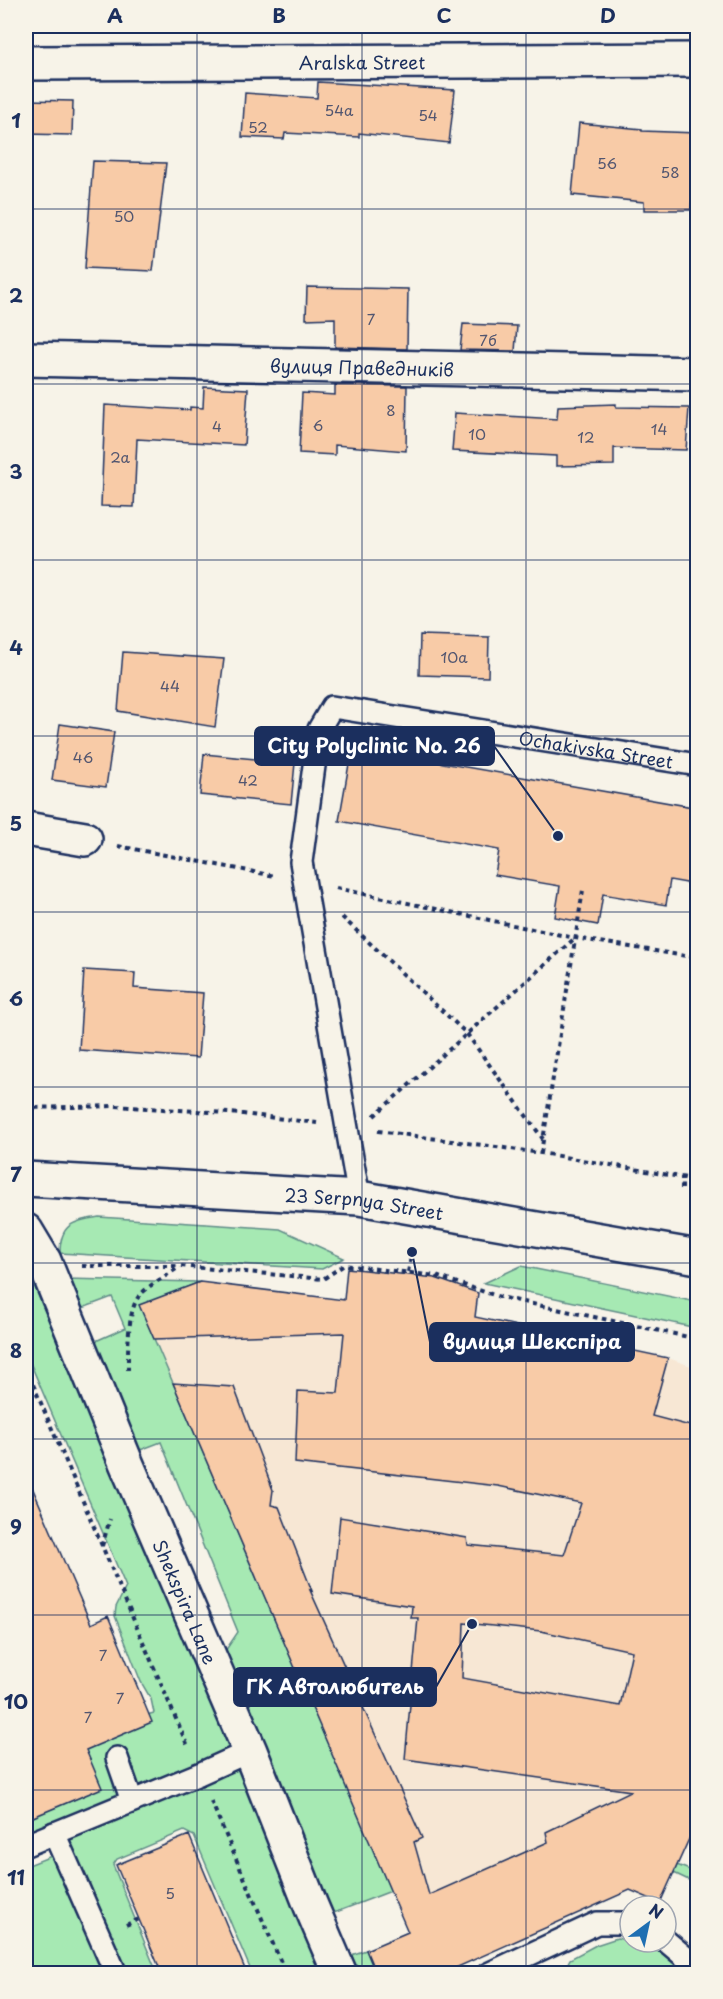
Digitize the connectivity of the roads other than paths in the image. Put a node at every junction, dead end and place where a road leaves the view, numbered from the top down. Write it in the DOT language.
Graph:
graph roads {
  1 [pos="698,60"];
  2 [pos="26,63"];
  3 [pos="26,358"];
  4 [pos="698,374"];
  5 [pos="698,765"];
  6 [pos="26,829"];
  7 [pos="85,839"];
  8 [pos="26,1179"];
  9 [pos="359,1198"];
  10 [pos="26,1231"];
  11 [pos="698,1257"];
  12 [pos="250,1751"];
  13 [pos="117,1758"];
  14 [pos="132,1801"];
  15 [pos="54,1833"];
  16 [pos="26,1845"];
  17 [pos="618,1923"];
  18 [pos="678,1951"];
  19 [pos="698,1968"];
  20 [pos="116,1974"];
  21 [pos="340,1974"];
  22 [pos="488,1974"];
  1 -- 2 [label="street, Aralska Street"];
  3 -- 4 [label="street, вулиця Праведників"];
  5 -- 9 [label="lane, Ochakivska Street"];
  6 -- 7 [label="street"];
  8 -- 9 [label="street, 23 Serpnya Street"];
  9 -- 11 [label="street, 23 Serpnya Street"];
  10 -- 12 [label="street, Shekspira Lane"];
  12 -- 14 [label="lane"];
  12 -- 21 [label="street, Shekspira Lane"];
  13 -- 14 [label="lane"];
  14 -- 15 [label="lane"];
  15 -- 16 [label="lane"];
  15 -- 20 [label="lane"];
  17 -- 22 [label="lane"];
  18 -- 19 [label="lane"];
}
